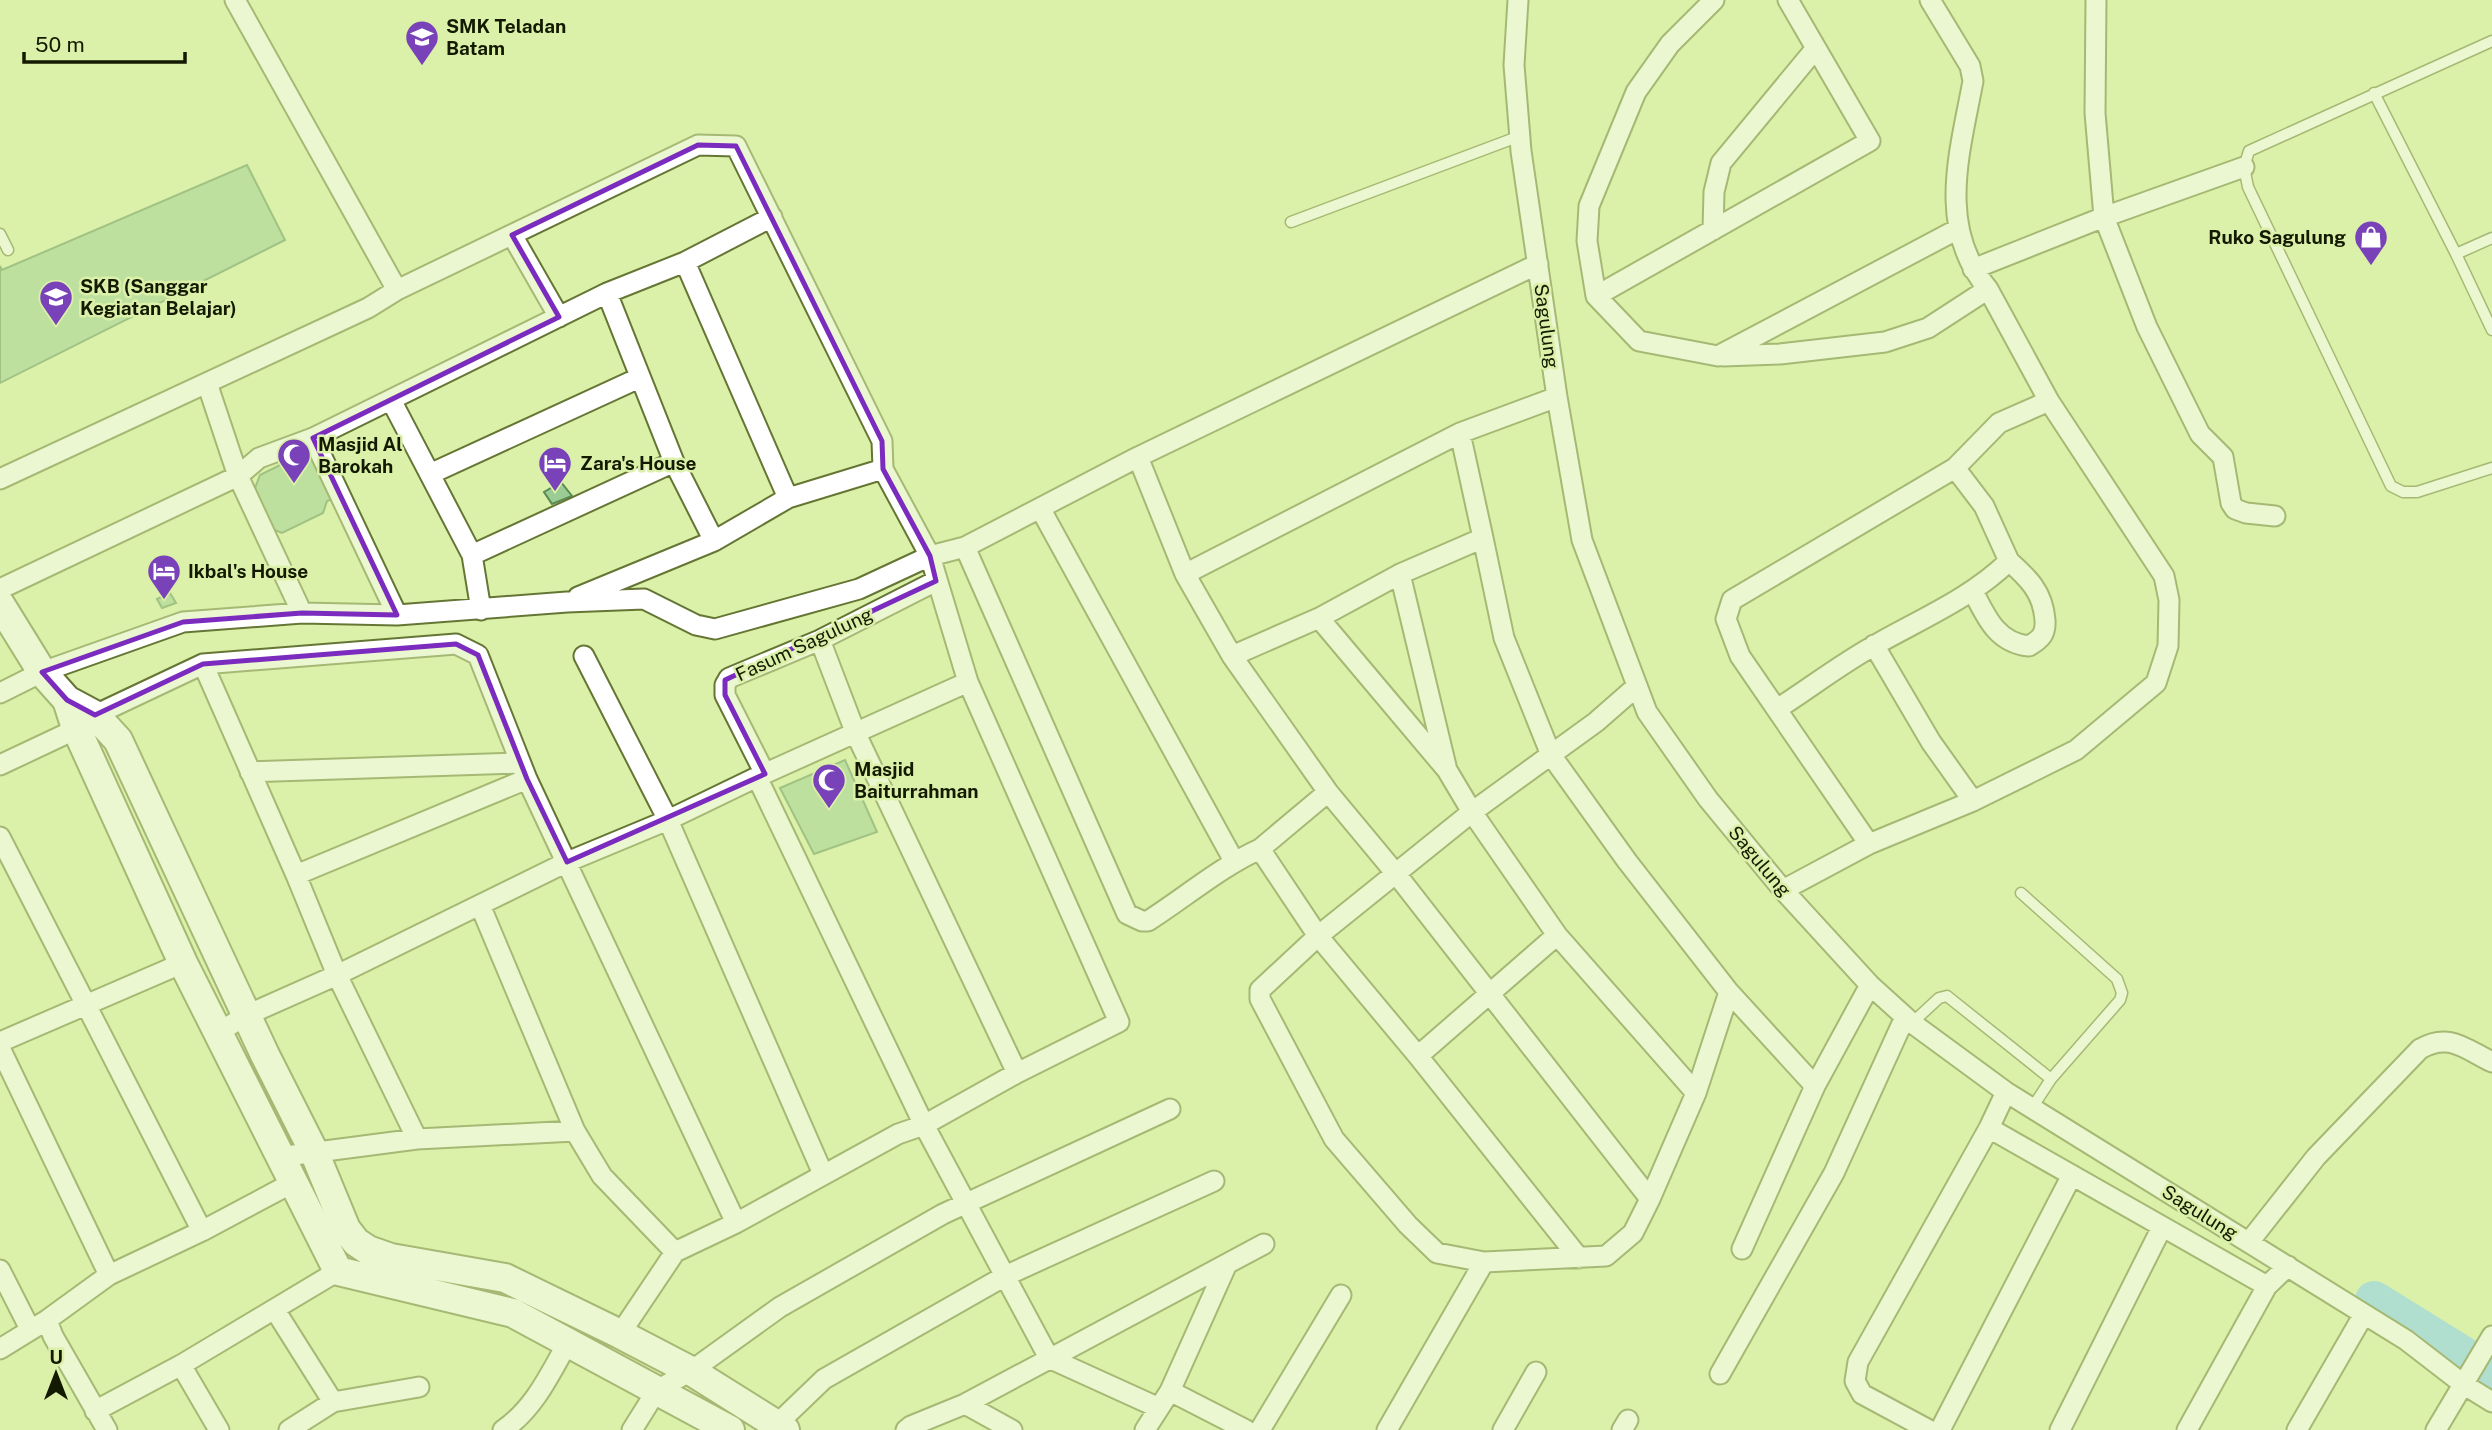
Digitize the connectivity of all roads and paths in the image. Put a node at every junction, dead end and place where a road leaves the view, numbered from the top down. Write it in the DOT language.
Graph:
graph roads {
  1 [pos="235,0"];
  2 [pos="1518,0"];
  3 [pos="1714,0"];
  4 [pos="1788,0"];
  5 [pos="1930,0"];
  6 [pos="2096,0"];
  7 [pos="2492,41"];
  8 [pos="1816,48"];
  9 [pos="2374,93"];
  10 [pos="1520,136"];
  11 [pos="2244,167"];
  12 [pos="2104,217"];
  13 [pos="772,218"];
  14 [pos="1291,222"];
  15 [pos="1958,229"];
  16 [pos="1713,230"];
  17 [pos="0,234"];
  18 [pos="512,235"];
  19 [pos="2492,238"];
  20 [pos="8,250"];
  21 [pos="2456,254"];
  22 [pos="685,262"];
  23 [pos="1538,264"];
  24 [pos="1973,269"];
  25 [pos="1988,289"];
  26 [pos="397,290"];
  27 [pos="607,293"];
  28 [pos="1596,296"];
  29 [pos="559,317"];
  30 [pos="2492,330"];
  31 [pos="1718,356"];
  32 [pos="639,378"];
  33 [pos="208,383"];
  34 [pos="1557,397"];
  35 [pos="391,400"];
  36 [pos="2049,401"];
  37 [pos="1460,433"];
  38 [pos="313,438"];
  39 [pos="1138,457"];
  40 [pos="674,462"];
  41 [pos="1955,468"];
  42 [pos="2492,468"];
  43 [pos="883,469"];
  44 [pos="430,474"];
  45 [pos="238,476"];
  46 [pos="0,479"];
  47 [pos="788,498"];
  48 [pos="1040,508"];
  49 [pos="2275,516"];
  50 [pos="1483,538"];
  51 [pos="714,541"];
  52 [pos="965,547"];
  53 [pos="471,555"];
  54 [pos="930,555"];
  55 [pos="2009,561"];
  56 [pos="1185,574"];
  57 [pos="1400,574"];
  58 [pos="936,581"];
  59 [pos="0,589"];
  60 [pos="1973,591"];
  61 [pos="567,602"];
  62 [pos="0,604"];
  63 [pos="481,610"];
  64 [pos="302,613"];
  65 [pos="397,615"];
  66 [pos="1319,618"];
  67 [pos="820,640"];
  68 [pos="1874,645"];
  69 [pos="584,656"];
  70 [pos="1232,656"];
  71 [pos="203,664"];
  72 [pos="42,672"];
  73 [pos="968,682"];
  74 [pos="1636,687"];
  75 [pos="0,693"];
  76 [pos="1777,709"];
  77 [pos="87,732"];
  78 [pos="856,734"];
  79 [pos="1551,755"];
  80 [pos="0,765"];
  81 [pos="1447,770"];
  82 [pos="523,771"];
  83 [pos="250,772"];
  84 [pos="761,775"];
  85 [pos="1328,792"];
  86 [pos="1973,801"];
  87 [pos="1472,812"];
  88 [pos="668,820"];
  89 [pos="0,838"];
  90 [pos="1869,844"];
  91 [pos="1260,849"];
  92 [pos="1234,861"];
  93 [pos="567,862"];
  94 [pos="296,875"];
  95 [pos="1397,875"];
  96 [pos="1783,890"];
  97 [pos="2021,892"];
  98 [pos="480,905"];
  99 [pos="1557,935"];
  100 [pos="1318,936"];
  101 [pos="183,963"];
  102 [pos="337,975"];
  103 [pos="1870,985"];
  104 [pos="1729,992"];
  105 [pos="1490,993"];
  106 [pos="87,1003"];
  107 [pos="247,1015"];
  108 [pos="1909,1020"];
  109 [pos="219,1032"];
  110 [pos="0,1042"];
  111 [pos="0,1048"];
  112 [pos="1418,1056"];
  113 [pos="2492,1062"];
  114 [pos="1017,1073"];
  115 [pos="2051,1079"];
  116 [pos="1815,1086"];
  117 [pos="2006,1092"];
  118 [pos="1696,1093"];
  119 [pos="2032,1108"];
  120 [pos="1170,1109"];
  121 [pos="924,1125"];
  122 [pos="1989,1128"];
  123 [pos="575,1131"];
  124 [pos="417,1139"];
  125 [pos="315,1154"];
  126 [pos="279,1157"];
  127 [pos="823,1174"];
  128 [pos="2072,1175"];
  129 [pos="1214,1181"];
  130 [pos="292,1183"];
  131 [pos="332,1196"];
  132 [pos="1650,1199"];
  133 [pos="966,1203"];
  134 [pos="306,1209"];
  135 [pos="736,1223"];
  136 [pos="2162,1227"];
  137 [pos="202,1231"];
  138 [pos="2249,1242"];
  139 [pos="1264,1244"];
  140 [pos="1742,1249"];
  141 [pos="675,1252"];
  142 [pos="1579,1258"];
  143 [pos="1485,1262"];
  144 [pos="1227,1264"];
  145 [pos="2288,1266"];
  146 [pos="0,1270"];
  147 [pos="338,1271"];
  148 [pos="109,1275"];
  149 [pos="1005,1276"];
  150 [pos="2267,1286"];
  151 [pos="1341,1295"];
  152 [pos="275,1310"];
  153 [pos="2364,1314"];
  154 [pos="39,1325"];
  155 [pos="620,1334"];
  156 [pos="2490,1339"];
  157 [pos="568,1342"];
  158 [pos="0,1349"];
  159 [pos="1049,1358"];
  160 [pos="181,1365"];
  161 [pos="691,1371"];
  162 [pos="1536,1372"];
  163 [pos="1720,1374"];
  164 [pos="2465,1380"];
  165 [pos="419,1387"];
  166 [pos="657,1390"];
  167 [pos="1165,1399"];
  168 [pos="333,1402"];
  169 [pos="2492,1402"];
  170 [pos="965,1404"];
  171 [pos="95,1411"];
  172 [pos="780,1427"];
  173 [pos="107,1430"];
  174 [pos="219,1430"];
  175 [pos="289,1430"];
  176 [pos="503,1430"];
  177 [pos="632,1430"];
  178 [pos="730,1430"];
  179 [pos="906,1430"];
  180 [pos="1012,1430"];
  181 [pos="1145,1430"];
  182 [pos="1246,1430"];
  183 [pos="1260,1430"];
  184 [pos="1387,1430"];
  185 [pos="1503,1430"];
  186 [pos="1929,1430"];
  187 [pos="1940,1430"];
  188 [pos="2060,1430"];
  189 [pos="2187,1430"];
  190 [pos="2297,1430"];
  191 [pos="2436,1430"];
  1 -- 26 [label="street"];
  2 -- 10 [label="street, Sagulung"];
  3 -- 28 [label="street"];
  4 -- 8 [label="street"];
  5 -- 15 [label="street"];
  6 -- 12 [label="street"];
  7 -- 9 [label="lane"];
  8 -- 16 [label="street"];
  8 -- 16 [label="street"];
  9 -- 11 [label="lane"];
  9 -- 21 [label="lane"];
  10 -- 14 [label="lane"];
  10 -- 23 [label="street, Sagulung"];
  11 -- 12 [label="street"];
  11 -- 42 [label="lane"];
  12 -- 24 [label="street"];
  12 -- 49 [label="street"];
  13 -- 18 [label="street"];
  13 -- 22 [label="street"];
  13 -- 43 [label="street"];
  15 -- 24 [label="street"];
  15 -- 31 [label="street"];
  16 -- 28 [label="street"];
  17 -- 20 [label="lane"];
  18 -- 26 [label="street"];
  18 -- 29 [label="street"];
  19 -- 21 [label="lane"];
  21 -- 30 [label="lane"];
  22 -- 27 [label="street"];
  22 -- 47 [label="street"];
  23 -- 34 [label="street, Sagulung"];
  23 -- 39 [label="street"];
  24 -- 25 [label="street"];
  25 -- 31 [label="street"];
  25 -- 36 [label="street"];
  26 -- 33 [label="street"];
  27 -- 29 [label="street"];
  27 -- 32 [label="street"];
  28 -- 31 [label="street"];
  29 -- 35 [label="street"];
  32 -- 40 [label="street"];
  32 -- 44 [label="street"];
  33 -- 45 [label="street"];
  33 -- 46 [label="street"];
  34 -- 37 [label="street"];
  34 -- 74 [label="street, Sagulung"];
  35 -- 38 [label="street"];
  35 -- 44 [label="street"];
  36 -- 41 [label="street"];
  36 -- 86 [label="street"];
  37 -- 50 [label="street"];
  37 -- 56 [label="street"];
  38 -- 45 [label="street"];
  38 -- 65 [label="street"];
  39 -- 48 [label="street"];
  39 -- 56 [label="street"];
  40 -- 51 [label="street"];
  40 -- 53 [label="street"];
  41 -- 55 [label="street"];
  41 -- 76 [label="street"];
  43 -- 47 [label="street"];
  43 -- 54 [label="street"];
  44 -- 53 [label="street"];
  45 -- 59 [label="street"];
  45 -- 64 [label="street"];
  47 -- 51 [label="street"];
  48 -- 52 [label="street"];
  48 -- 92 [label="street"];
  50 -- 57 [label="street"];
  50 -- 79 [label="street"];
  51 -- 61 [label="street"];
  52 -- 54 [label="street"];
  52 -- 92 [label="street"];
  53 -- 63 [label="street"];
  54 -- 58 [label="street"];
  54 -- 61 [label="street"];
  55 -- 60 [label="street"];
  55 -- 60 [label="street"];
  56 -- 70 [label="street"];
  57 -- 66 [label="street"];
  57 -- 81 [label="street"];
  58 -- 67 [label="street, Fasum Sagulung"];
  58 -- 73 [label="street"];
  60 -- 68 [label="street"];
  61 -- 63 [label="street"];
  62 -- 72 [label="street"];
  63 -- 65 [label="street"];
  64 -- 65 [label="street"];
  64 -- 72 [label="street"];
  66 -- 70 [label="street"];
  66 -- 81 [label="street"];
  67 -- 78 [label="street"];
  67 -- 84 [label="street, Fasum Sagulung"];
  68 -- 76 [label="street"];
  68 -- 86 [label="street"];
  69 -- 88 [label="street"];
  70 -- 85 [label="street"];
  71 -- 77 [label="street"];
  71 -- 82 [label="street"];
  71 -- 83 [label="street"];
  72 -- 75 [label="street"];
  72 -- 77 [label="street"];
  73 -- 78 [label="street"];
  73 -- 114 [label="street"];
  74 -- 79 [label="street"];
  74 -- 96 [label="street, Sagulung"];
  76 -- 90 [label="street"];
  77 -- 80 [label="street"];
  77 -- 101 [label="street"];
  77 -- 107 [label="street"];
  78 -- 84 [label="street"];
  78 -- 114 [label="street"];
  79 -- 87 [label="street"];
  79 -- 104 [label="street"];
  81 -- 87 [label="street"];
  82 -- 83 [label="street"];
  82 -- 93 [label="street"];
  82 -- 94 [label="street"];
  83 -- 94 [label="street"];
  84 -- 88 [label="street"];
  84 -- 121 [label="street"];
  85 -- 91 [label="street"];
  85 -- 95 [label="street"];
  86 -- 90 [label="street"];
  87 -- 95 [label="street"];
  87 -- 99 [label="street"];
  88 -- 93 [label="street"];
  88 -- 127 [label="street"];
  89 -- 106 [label="street"];
  90 -- 96 [label="street"];
  91 -- 92 [label="street"];
  91 -- 100 [label="street"];
  93 -- 98 [label="street"];
  93 -- 135 [label="street"];
  94 -- 102 [label="street"];
  95 -- 100 [label="street"];
  95 -- 105 [label="street"];
  96 -- 103 [label="street, Sagulung"];
  97 -- 115 [label="lane"];
  98 -- 102 [label="street"];
  98 -- 123 [label="street"];
  99 -- 105 [label="street"];
  99 -- 118 [label="street"];
  100 -- 112 [label="street"];
  100 -- 143 [label="street"];
  101 -- 106 [label="street"];
  101 -- 109 [label="street"];
  102 -- 107 [label="street"];
  102 -- 124 [label="street"];
  103 -- 108 [label="street, Sagulung"];
  103 -- 116 [label="street"];
  104 -- 116 [label="street"];
  104 -- 118 [label="street"];
  105 -- 112 [label="street"];
  105 -- 132 [label="street"];
  106 -- 110 [label="street"];
  106 -- 137 [label="street"];
  107 -- 109 [label="street"];
  107 -- 125 [label="street"];
  108 -- 115 [label="lane"];
  108 -- 117 [label="street, Sagulung"];
  108 -- 163 [label="street"];
  109 -- 126 [label="street"];
  111 -- 148 [label="street"];
  112 -- 142 [label="street"];
  113 -- 138 [label="street"];
  114 -- 121 [label="street"];
  115 -- 119 [label="lane"];
  116 -- 140 [label="street"];
  117 -- 119 [label="street, Sagulung"];
  117 -- 122 [label="street"];
  118 -- 132 [label="street"];
  119 -- 138 [label="street, Sagulung"];
  120 -- 133 [label="street"];
  121 -- 127 [label="street"];
  121 -- 133 [label="street"];
  122 -- 128 [label="street"];
  122 -- 186 [label="street"];
  123 -- 124 [label="street"];
  123 -- 141 [label="street"];
  124 -- 125 [label="street"];
  125 -- 126 [label="street"];
  125 -- 131 [label="street"];
  126 -- 130 [label="street"];
  127 -- 135 [label="street"];
  128 -- 136 [label="street"];
  128 -- 187 [label="street"];
  129 -- 149 [label="street"];
  130 -- 134 [label="street"];
  130 -- 137 [label="street"];
  131 -- 134 [label="street"];
  131 -- 155 [label="street"];
  132 -- 142 [label="street"];
  133 -- 149 [label="street"];
  133 -- 161 [label="street"];
  134 -- 147 [label="street"];
  135 -- 141 [label="street"];
  136 -- 150 [label="street"];
  136 -- 188 [label="street"];
  137 -- 148 [label="street"];
  138 -- 145 [label="street, Sagulung"];
  139 -- 144 [label="street"];
  141 -- 155 [label="street"];
  142 -- 143 [label="street"];
  143 -- 184 [label="street"];
  144 -- 159 [label="street"];
  144 -- 167 [label="street"];
  145 -- 150 [label="street"];
  145 -- 153 [label="street, Sagulung"];
  146 -- 154 [label="street"];
  147 -- 152 [label="street"];
  147 -- 157 [label="street"];
  148 -- 154 [label="street"];
  149 -- 159 [label="street"];
  149 -- 172 [label="street"];
  150 -- 189 [label="street"];
  151 -- 183 [label="street"];
  152 -- 160 [label="street"];
  152 -- 168 [label="street"];
  153 -- 164 [label="street, Sagulung"];
  153 -- 190 [label="street"];
  154 -- 158 [label="street"];
  154 -- 171 [label="street"];
  155 -- 161 [label="street"];
  156 -- 164 [label="street"];
  157 -- 166 [label="street"];
  157 -- 176 [label="street"];
  159 -- 167 [label="street"];
  159 -- 170 [label="street"];
  160 -- 171 [label="street"];
  160 -- 174 [label="street"];
  161 -- 166 [label="street"];
  161 -- 172 [label="street"];
  162 -- 185 [label="street"];
  164 -- 169 [label="street, Sagulung"];
  164 -- 191 [label="street"];
  165 -- 168 [label="street"];
  166 -- 177 [label="street"];
  166 -- 178 [label="street"];
  167 -- 181 [label="street"];
  167 -- 182 [label="street"];
  168 -- 175 [label="street"];
  170 -- 179 [label="street"];
  170 -- 180 [label="street"];
  171 -- 173 [label="street"];
}
